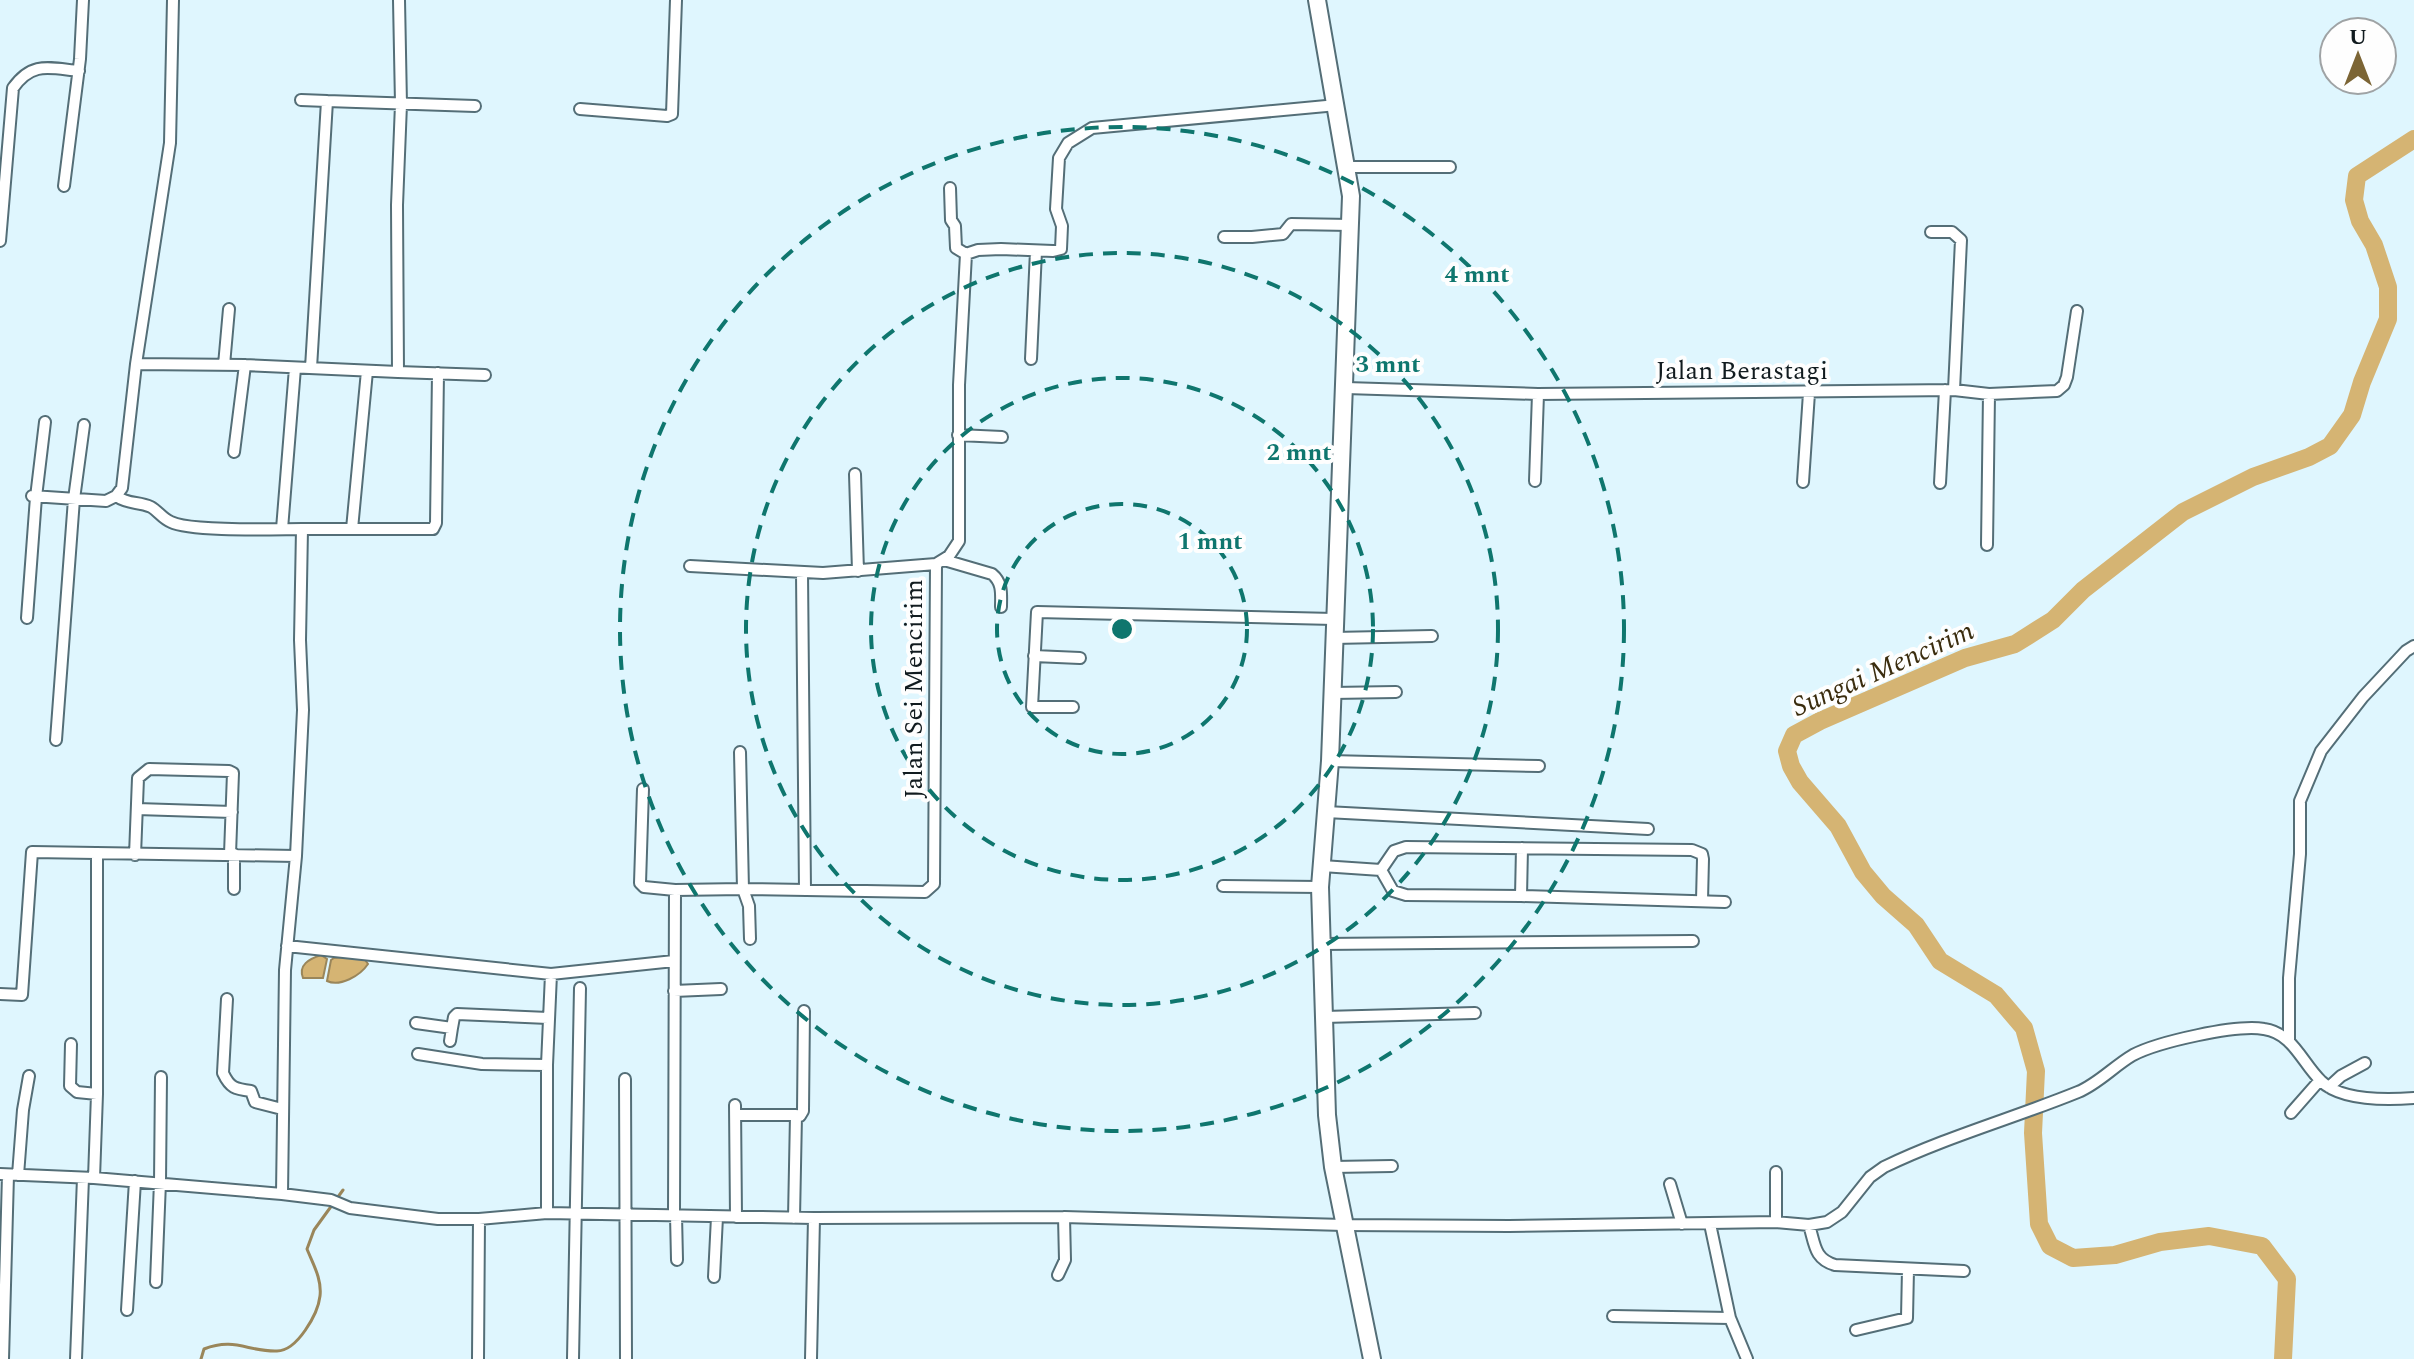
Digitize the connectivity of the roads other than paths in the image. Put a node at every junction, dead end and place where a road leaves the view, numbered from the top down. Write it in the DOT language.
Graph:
graph roads {
  1 [pos="83,0"];
  2 [pos="173,0"];
  3 [pos="399,0"];
  4 [pos="676,0"];
  5 [pos="1317,0"];
  6 [pos="79,71"];
  7 [pos="301,100"];
  8 [pos="327,101"];
  9 [pos="401,104"];
  10 [pos="1337,105"];
  11 [pos="475,106"];
  12 [pos="580,109"];
  13 [pos="1347,167"];
  14 [pos="1450,167"];
  15 [pos="64,186"];
  16 [pos="950,188"];
  17 [pos="1351,225"];
  18 [pos="1931,232"];
  19 [pos="1224,237"];
  20 [pos="0,241"];
  21 [pos="1036,251"];
  22 [pos="966,254"];
  23 [pos="229,309"];
  24 [pos="2077,311"];
  25 [pos="1031,359"];
  26 [pos="136,364"];
  27 [pos="224,365"];
  28 [pos="245,365"];
  29 [pos="295,368"];
  30 [pos="311,368"];
  31 [pos="367,371"];
  32 [pos="398,372"];
  33 [pos="438,373"];
  34 [pos="485,375"];
  35 [pos="1346,388"];
  36 [pos="1950,390"];
  37 [pos="1809,393"];
  38 [pos="1538,394"];
  39 [pos="1989,394"];
  40 [pos="45,422"];
  41 [pos="84,425"];
  42 [pos="958,435"];
  43 [pos="1002,437"];
  44 [pos="234,452"];
  45 [pos="855,474"];
  46 [pos="1535,481"];
  47 [pos="1803,482"];
  48 [pos="1940,483"];
  49 [pos="116,496"];
  50 [pos="34,497"];
  51 [pos="74,499"];
  52 [pos="282,529"];
  53 [pos="302,529"];
  54 [pos="352,529"];
  55 [pos="1987,545"];
  56 [pos="940,562"];
  57 [pos="690,566"];
  58 [pos="858,571"];
  59 [pos="802,573"];
  60 [pos="1001,607"];
  61 [pos="27,618"];
  62 [pos="1334,619"];
  63 [pos="1432,636"];
  64 [pos="1333,638"];
  65 [pos="2414,646"];
  66 [pos="1034,656"];
  67 [pos="1080,658"];
  68 [pos="1396,692"];
  69 [pos="1332,693"];
  70 [pos="1073,707"];
  71 [pos="56,740"];
  72 [pos="740,752"];
  73 [pos="1330,761"];
  74 [pos="1539,766"];
  75 [pos="643,789"];
  76 [pos="137,809"];
  77 [pos="232,812"];
  78 [pos="1326,812"];
  79 [pos="1648,829"];
  80 [pos="1522,848"];
  81 [pos="97,853"];
  82 [pos="232,854"];
  83 [pos="135,855"];
  84 [pos="296,856"];
  85 [pos="1322,866"];
  86 [pos="1381,870"];
  87 [pos="1223,886"];
  88 [pos="1320,887"];
  89 [pos="234,889"];
  90 [pos="743,889"];
  91 [pos="675,890"];
  92 [pos="805,890"];
  93 [pos="1521,896"];
  94 [pos="1702,900"];
  95 [pos="1725,902"];
  96 [pos="750,939"];
  97 [pos="1693,941"];
  98 [pos="1321,944"];
  99 [pos="287,946"];
  100 [pos="674,961"];
  101 [pos="551,974"];
  102 [pos="580,988"];
  103 [pos="721,989"];
  104 [pos="674,991"];
  105 [pos="0,994"];
  106 [pos="227,999"];
  107 [pos="804,1011"];
  108 [pos="1475,1013"];
  109 [pos="1324,1017"];
  110 [pos="548,1018"];
  111 [pos="416,1023"];
  112 [pos="452,1028"];
  113 [pos="450,1041"];
  114 [pos="2289,1042"];
  115 [pos="71,1044"];
  116 [pos="418,1054"];
  117 [pos="2365,1063"];
  118 [pos="547,1065"];
  119 [pos="29,1076"];
  120 [pos="161,1077"];
  121 [pos="625,1079"];
  122 [pos="2324,1084"];
  123 [pos="97,1094"];
  124 [pos="2414,1098"];
  125 [pos="282,1109"];
  126 [pos="2291,1113"];
  127 [pos="796,1115"];
  128 [pos="1392,1166"];
  129 [pos="1333,1167"];
  130 [pos="1776,1172"];
  131 [pos="8,1175"];
  132 [pos="88,1178"];
  133 [pos="135,1181"];
  134 [pos="160,1182"];
  135 [pos="1670,1184"];
  136 [pos="282,1194"];
  137 [pos="547,1213"];
  138 [pos="574,1214"];
  139 [pos="626,1215"];
  140 [pos="675,1215"];
  141 [pos="717,1217"];
  142 [pos="736,1217"];
  143 [pos="1064,1217"];
  144 [pos="794,1218"];
  145 [pos="814,1218"];
  146 [pos="479,1219"];
  147 [pos="1776,1222"];
  148 [pos="1682,1224"];
  149 [pos="1710,1224"];
  150 [pos="1344,1225"];
  151 [pos="1809,1225"];
  152 [pos="677,1260"];
  153 [pos="1908,1269"];
  154 [pos="1964,1271"];
  155 [pos="1058,1275"];
  156 [pos="714,1277"];
  157 [pos="156,1282"];
  158 [pos="127,1310"];
  159 [pos="1613,1316"];
  160 [pos="1730,1318"];
  161 [pos="1856,1330"];
  162 [pos="3,1359"];
  163 [pos="76,1359"];
  164 [pos="478,1359"];
  165 [pos="573,1359"];
  166 [pos="626,1359"];
  167 [pos="811,1359"];
  168 [pos="1372,1359"];
  169 [pos="1747,1359"];
  1 -- 6 [label="street"];
  2 -- 26 [label="street"];
  3 -- 9 [label="street"];
  4 -- 12 [label="street"];
  5 -- 10 [label="main road"];
  6 -- 15 [label="street"];
  6 -- 20 [label="street"];
  7 -- 8 [label="street"];
  8 -- 9 [label="street"];
  8 -- 30 [label="street"];
  9 -- 11 [label="street"];
  9 -- 32 [label="street"];
  10 -- 13 [label="main road"];
  10 -- 21 [label="street"];
  13 -- 14 [label="street"];
  13 -- 17 [label="main road"];
  16 -- 22 [label="street"];
  17 -- 19 [label="street"];
  17 -- 35 [label="main road"];
  18 -- 36 [label="street"];
  21 -- 22 [label="street"];
  21 -- 25 [label="street"];
  22 -- 42 [label="street, Jalan Sei Mencirim"];
  23 -- 27 [label="street"];
  24 -- 39 [label="street, Jalan Berastagi"];
  26 -- 27 [label="street"];
  26 -- 49 [label="street"];
  27 -- 28 [label="street"];
  28 -- 29 [label="street"];
  28 -- 44 [label="street"];
  29 -- 30 [label="street"];
  29 -- 52 [label="street"];
  30 -- 31 [label="street"];
  31 -- 32 [label="street"];
  31 -- 54 [label="street"];
  32 -- 33 [label="street"];
  33 -- 34 [label="street"];
  33 -- 54 [label="street"];
  35 -- 38 [label="street, Jalan Berastagi"];
  35 -- 62 [label="main road"];
  36 -- 37 [label="street, Jalan Berastagi"];
  36 -- 39 [label="street, Jalan Berastagi"];
  36 -- 48 [label="street"];
  37 -- 38 [label="street, Jalan Berastagi"];
  37 -- 47 [label="street"];
  38 -- 46 [label="street"];
  39 -- 55 [label="street"];
  40 -- 50 [label="street"];
  41 -- 51 [label="street"];
  42 -- 43 [label="street"];
  42 -- 56 [label="street, Jalan Sei Mencirim"];
  45 -- 58 [label="street"];
  49 -- 51 [label="street"];
  49 -- 52 [label="street"];
  50 -- 51 [label="street"];
  50 -- 61 [label="street"];
  51 -- 71 [label="street"];
  52 -- 53 [label="street"];
  53 -- 54 [label="street"];
  53 -- 84 [label="street"];
  56 -- 58 [label="street"];
  56 -- 60 [label="street"];
  56 -- 92 [label="street, Jalan Sei Mencirim"];
  57 -- 59 [label="street"];
  58 -- 59 [label="street"];
  59 -- 92 [label="street"];
  62 -- 64 [label="main road"];
  62 -- 66 [label="street"];
  63 -- 64 [label="street"];
  64 -- 69 [label="main road"];
  65 -- 114 [label="street"];
  66 -- 67 [label="street"];
  66 -- 70 [label="street"];
  68 -- 69 [label="street"];
  69 -- 73 [label="main road"];
  72 -- 90 [label="street"];
  73 -- 74 [label="street"];
  73 -- 78 [label="main road"];
  75 -- 91 [label="street, Jalan Sei Mencirim"];
  76 -- 77 [label="street"];
  76 -- 77 [label="street"];
  76 -- 83 [label="street"];
  77 -- 82 [label="street"];
  78 -- 79 [label="street"];
  78 -- 85 [label="main road"];
  80 -- 86 [label="street"];
  80 -- 93 [label="street"];
  80 -- 94 [label="street"];
  81 -- 83 [label="street"];
  81 -- 105 [label="street"];
  81 -- 123 [label="street"];
  82 -- 83 [label="street"];
  82 -- 84 [label="street"];
  82 -- 89 [label="street"];
  84 -- 99 [label="street"];
  85 -- 86 [label="street"];
  85 -- 88 [label="main road"];
  86 -- 93 [label="street"];
  87 -- 88 [label="street"];
  88 -- 98 [label="main road"];
  90 -- 91 [label="street, Jalan Sei Mencirim"];
  90 -- 92 [label="street, Jalan Sei Mencirim"];
  90 -- 96 [label="street"];
  91 -- 100 [label="street"];
  93 -- 94 [label="street"];
  94 -- 95 [label="street"];
  97 -- 98 [label="street"];
  98 -- 109 [label="main road"];
  99 -- 101 [label="street"];
  99 -- 125 [label="street"];
  100 -- 101 [label="street"];
  100 -- 104 [label="street"];
  101 -- 110 [label="street"];
  102 -- 138 [label="street"];
  103 -- 104 [label="street"];
  104 -- 140 [label="street"];
  106 -- 125 [label="street"];
  107 -- 127 [label="street"];
  108 -- 109 [label="street"];
  109 -- 129 [label="main road"];
  110 -- 112 [label="street"];
  110 -- 118 [label="street"];
  111 -- 112 [label="street"];
  112 -- 113 [label="street"];
  114 -- 122 [label="street"];
  114 -- 151 [label="street"];
  115 -- 123 [label="street"];
  116 -- 118 [label="street"];
  117 -- 122 [label="street"];
  118 -- 137 [label="street"];
  119 -- 131 [label="street"];
  120 -- 134 [label="street"];
  121 -- 139 [label="street"];
  122 -- 124 [label="street"];
  122 -- 126 [label="street"];
  123 -- 132 [label="street"];
  125 -- 136 [label="street"];
  127 -- 142 [label="street"];
  127 -- 144 [label="street"];
  128 -- 129 [label="street"];
  129 -- 150 [label="main road"];
  130 -- 147 [label="street"];
  131 -- 132 [label="street"];
  131 -- 162 [label="street"];
  132 -- 133 [label="street"];
  132 -- 163 [label="street"];
  133 -- 134 [label="street"];
  133 -- 158 [label="street"];
  134 -- 136 [label="street"];
  134 -- 157 [label="street"];
  135 -- 148 [label="street"];
  136 -- 146 [label="street"];
  137 -- 138 [label="street"];
  137 -- 146 [label="street"];
  138 -- 139 [label="street"];
  138 -- 165 [label="street"];
  139 -- 140 [label="street"];
  139 -- 166 [label="street"];
  140 -- 141 [label="street"];
  140 -- 152 [label="street"];
  141 -- 142 [label="street"];
  141 -- 156 [label="street"];
  142 -- 144 [label="street"];
  143 -- 145 [label="street"];
  143 -- 150 [label="street"];
  143 -- 155 [label="street"];
  144 -- 145 [label="street"];
  145 -- 167 [label="street"];
  146 -- 164 [label="street"];
  147 -- 149 [label="street"];
  147 -- 151 [label="street"];
  148 -- 149 [label="street"];
  148 -- 150 [label="street"];
  149 -- 160 [label="street"];
  150 -- 168 [label="main road"];
  151 -- 153 [label="street"];
  153 -- 154 [label="street"];
  153 -- 161 [label="street"];
  159 -- 160 [label="street"];
  160 -- 169 [label="street"];
}
